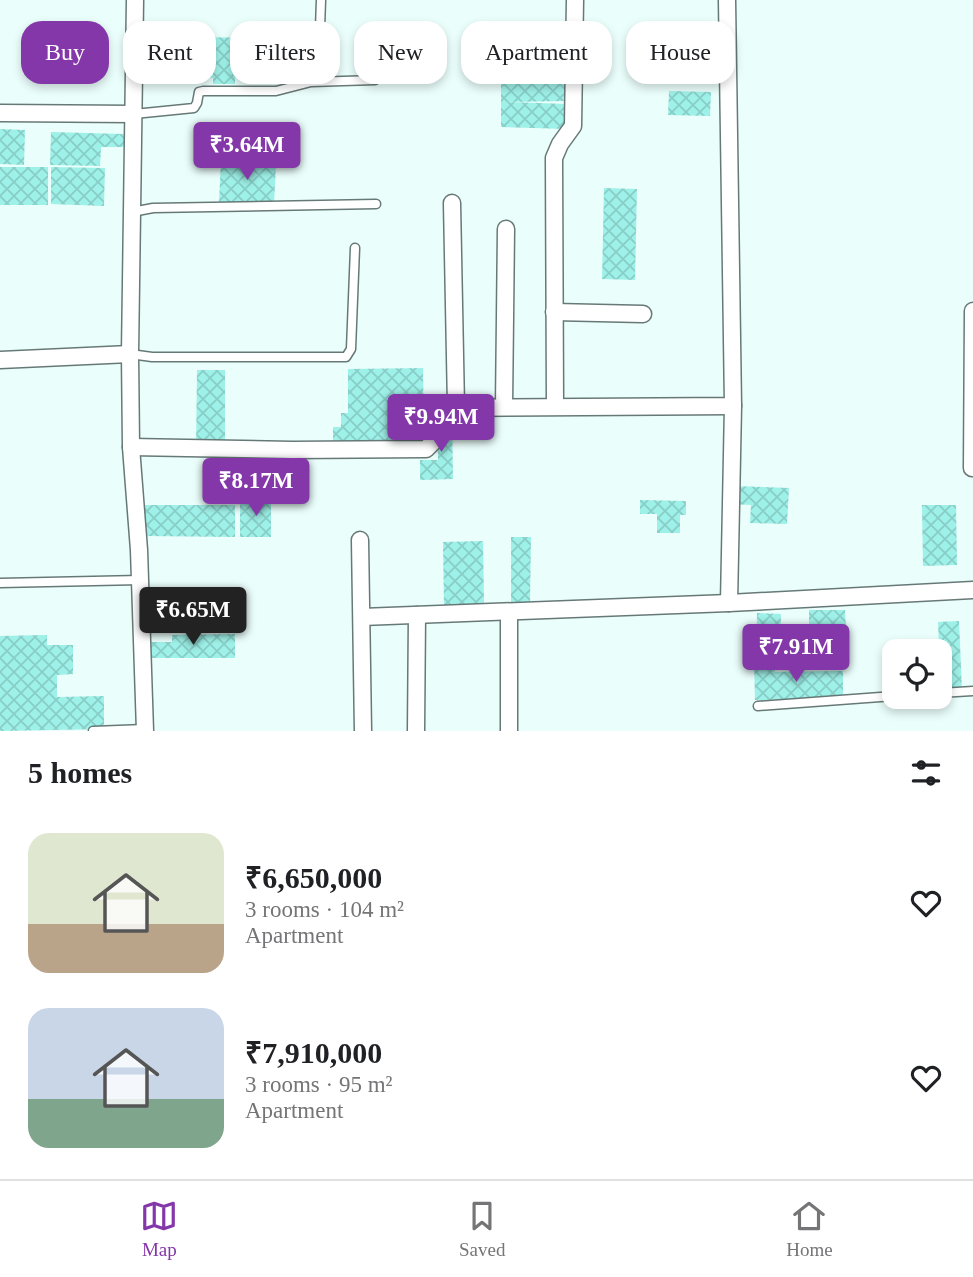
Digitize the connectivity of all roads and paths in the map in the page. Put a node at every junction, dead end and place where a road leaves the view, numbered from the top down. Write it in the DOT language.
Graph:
graph roads {
  1 [pos="135,0"];
  2 [pos="321,0"];
  3 [pos="575,0"];
  4 [pos="727,0"];
  5 [pos="320,21"];
  6 [pos="354,81"];
  7 [pos="0,113"];
  8 [pos="134,114"];
  9 [pos="452,203"];
  10 [pos="376,205"];
  11 [pos="132,212"];
  12 [pos="506,229"];
  13 [pos="355,248"];
  14 [pos="973,311"];
  15 [pos="555,312"];
  16 [pos="643,314"];
  17 [pos="130,354"];
  18 [pos="0,360"];
  19 [pos="504,406"];
  20 [pos="555,406"];
  21 [pos="733,406"];
  22 [pos="456,407"];
  23 [pos="131,447"];
  24 [pos="972,468"];
  25 [pos="360,540"];
  26 [pos="140,580"];
  27 [pos="0,583"];
  28 [pos="973,590"];
  29 [pos="729,603"];
  30 [pos="509,612"];
  31 [pos="417,615"];
  32 [pos="362,617"];
  33 [pos="973,691"];
  34 [pos="952,692"];
  35 [pos="882,697"];
  36 [pos="758,706"];
  37 [pos="145,730"];
  38 [pos="93,731"];
  39 [pos="363,731"];
  40 [pos="416,731"];
  41 [pos="509,731"];
  1 -- 8 [label="street"];
  2 -- 5 [label="lane"];
  3 -- 15 [label="street"];
  4 -- 21 [label="street"];
  6 -- 8 [label="lane"];
  7 -- 8 [label="street"];
  8 -- 11 [label="street"];
  9 -- 22 [label="street"];
  10 -- 11 [label="lane"];
  11 -- 17 [label="street"];
  12 -- 19 [label="street"];
  13 -- 17 [label="lane"];
  14 -- 24 [label="street"];
  15 -- 16 [label="street"];
  15 -- 20 [label="street"];
  17 -- 18 [label="street"];
  17 -- 23 [label="street"];
  19 -- 20 [label="street"];
  19 -- 22 [label="street"];
  20 -- 21 [label="street"];
  21 -- 29 [label="street"];
  22 -- 23 [label="street"];
  23 -- 26 [label="street"];
  25 -- 32 [label="street"];
  26 -- 27 [label="lane"];
  26 -- 37 [label="street"];
  28 -- 29 [label="street"];
  29 -- 30 [label="street"];
  30 -- 31 [label="street"];
  30 -- 41 [label="street"];
  31 -- 32 [label="street"];
  31 -- 40 [label="street"];
  32 -- 39 [label="street"];
  33 -- 34 [label="lane"];
  35 -- 36 [label="lane"];
  37 -- 38 [label="lane"];
}
